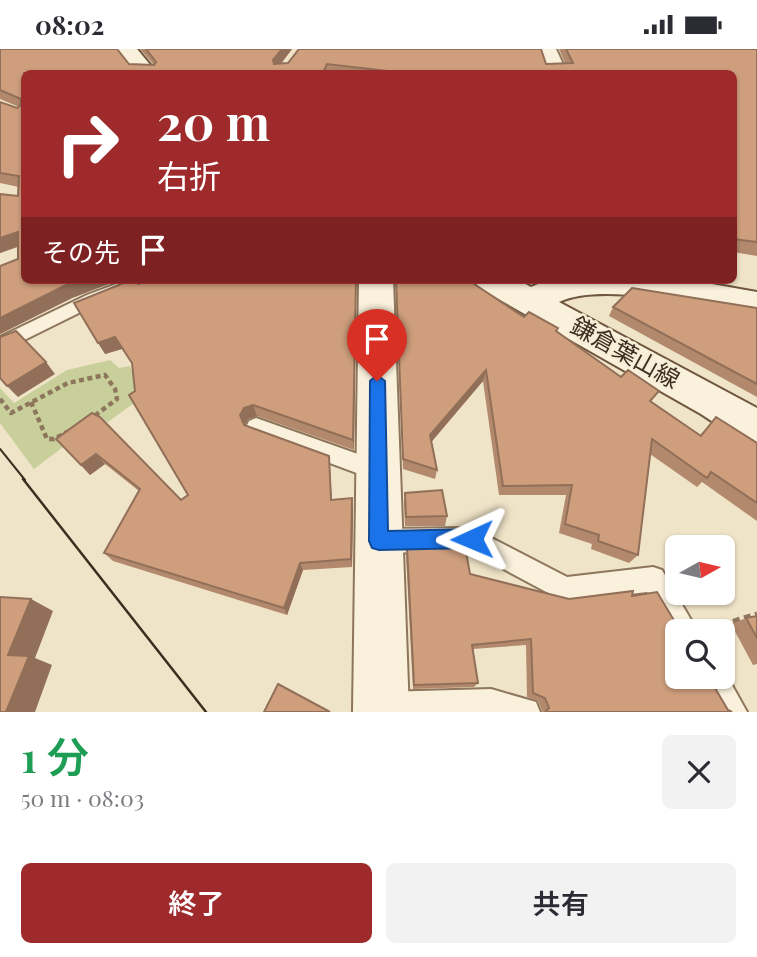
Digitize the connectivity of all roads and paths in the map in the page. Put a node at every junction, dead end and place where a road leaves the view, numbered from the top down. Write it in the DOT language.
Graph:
graph roads {
  1 [pos="126,49"];
  2 [pos="546,49"];
  3 [pos="144,70"];
  4 [pos="555,70"];
  5 [pos="133,284"];
  6 [pos="376,284"];
  7 [pos="507,284"];
  8 [pos="532,290"];
  9 [pos="757,304"];
  10 [pos="0,345"];
  11 [pos="0,400"];
  12 [pos="31,402"];
  13 [pos="86,421"];
  14 [pos="75,427"];
  15 [pos="256,427"];
  16 [pos="757,429"];
  17 [pos="378,471"];
  18 [pos="379,541"];
  19 [pos="757,614"];
  20 [pos="677,619"];
  21 [pos="735,621"];
  22 [pos="719,689"];
  23 [pos="381,709"];
  24 [pos="526,712"];
  25 [pos="733,712"];
  1 -- 3 [label="street"];
  2 -- 4 [label="street"];
  5 -- 10 [label="lane"];
  6 -- 17 [label="street"];
  7 -- 8 [label="street, 鎌倉葉山線"];
  8 -- 9 [label="street"];
  8 -- 16 [label="street, 鎌倉葉山線"];
  11 -- 12 [label="path"];
  12 -- 13 [label="path"];
  12 -- 14 [label="path"];
  15 -- 17 [label="lane"];
  17 -- 18 [label="street"];
  18 -- 20 [label="lane"];
  18 -- 23 [label="street"];
  19 -- 21 [label="path"];
  22 -- 25 [label="lane"];
  23 -- 24 [label="lane"];
}
